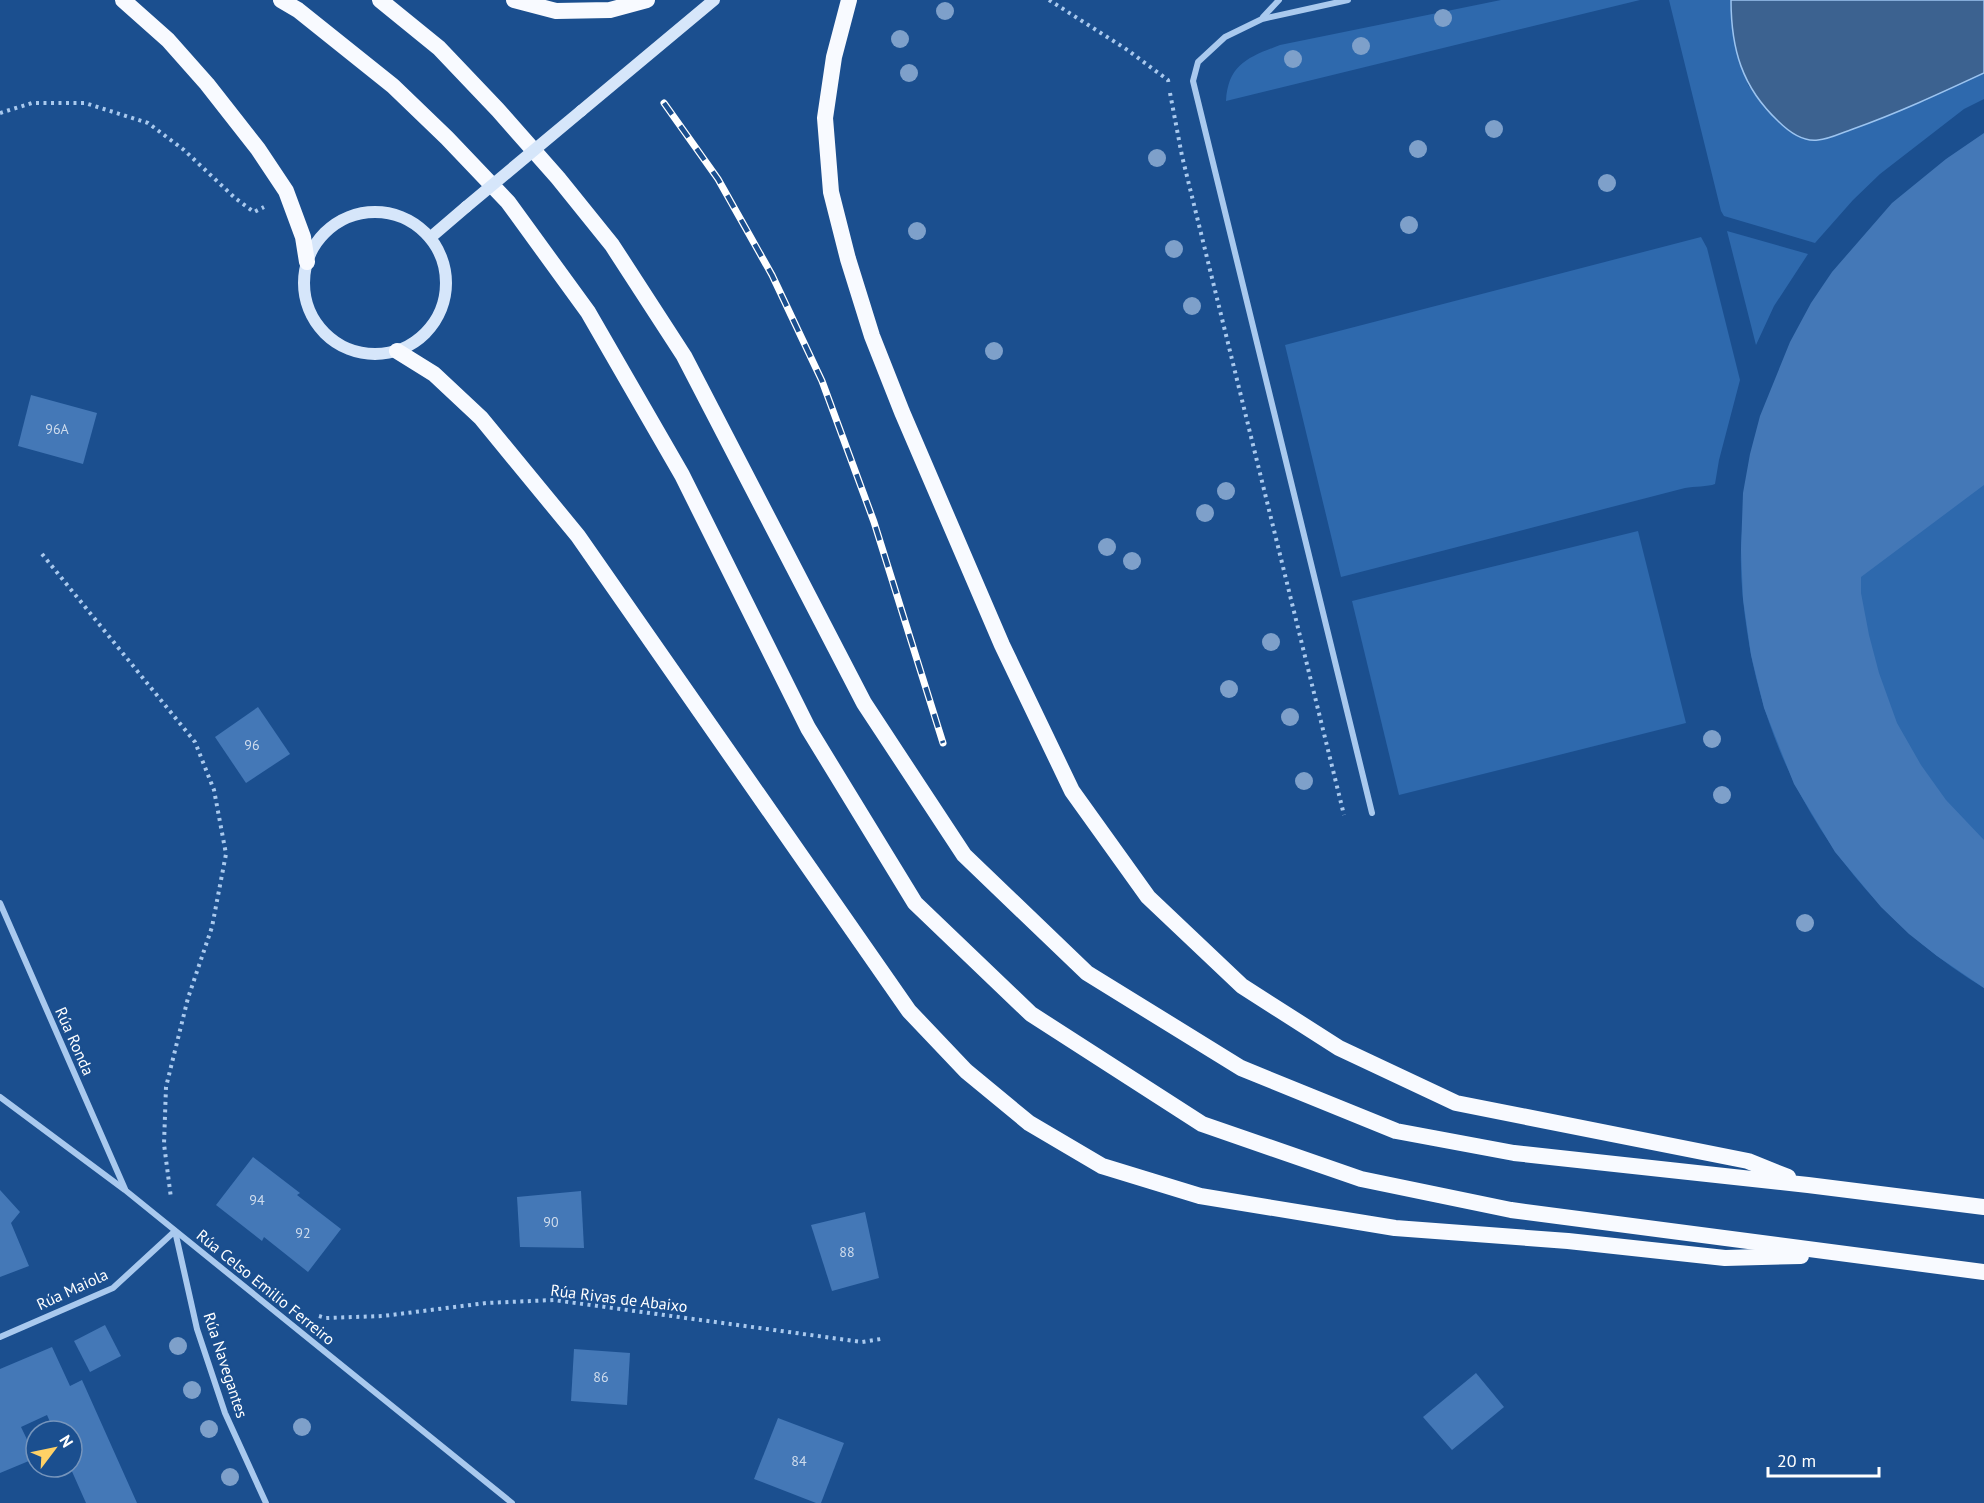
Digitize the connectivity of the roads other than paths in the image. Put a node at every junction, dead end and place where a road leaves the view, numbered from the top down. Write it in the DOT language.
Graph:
graph roads {
  1 [pos="123,0"];
  2 [pos="281,0"];
  3 [pos="380,0"];
  4 [pos="514,0"];
  5 [pos="646,0"];
  6 [pos="714,0"];
  7 [pos="849,0"];
  8 [pos="1279,0"];
  9 [pos="1348,0"];
  10 [pos="1262,19"];
  11 [pos="431,237"];
  12 [pos="307,262"];
  13 [pos="398,351"];
  14 [pos="1372,813"];
  15 [pos="0,903"];
  16 [pos="0,1096"];
  17 [pos="1808,1185"];
  18 [pos="125,1190"];
  19 [pos="1984,1207"];
  20 [pos="175,1231"];
  21 [pos="1852,1254"];
  22 [pos="1984,1272"];
  23 [pos="0,1337"];
  24 [pos="266,1503"];
  25 [pos="512,1503"];
  1 -- 12 [label="highway"];
  2 -- 21 [label="highway"];
  3 -- 17 [label="highway"];
  4 -- 5 [label="highway"];
  6 -- 11 [label="main road, bridge"];
  7 -- 17 [label="highway"];
  8 -- 10 [label="street"];
  9 -- 10 [label="street"];
  10 -- 14 [label="street"];
  11 -- 12 [label="main road"];
  11 -- 13 [label="main road"];
  12 -- 13 [label="main road"];
  13 -- 21 [label="highway"];
  15 -- 18 [label="street, Rúa Ronda"];
  16 -- 18 [label="street, Rúa Celso Emilio Ferreiro"];
  17 -- 19 [label="highway"];
  18 -- 20 [label="street, Rúa Celso Emilio Ferreiro"];
  20 -- 23 [label="street, Rúa Maiola"];
  20 -- 24 [label="street, Rúa Navegantes"];
  20 -- 25 [label="street, Rúa Celso Emilio Ferreiro"];
  21 -- 22 [label="highway"];
}
